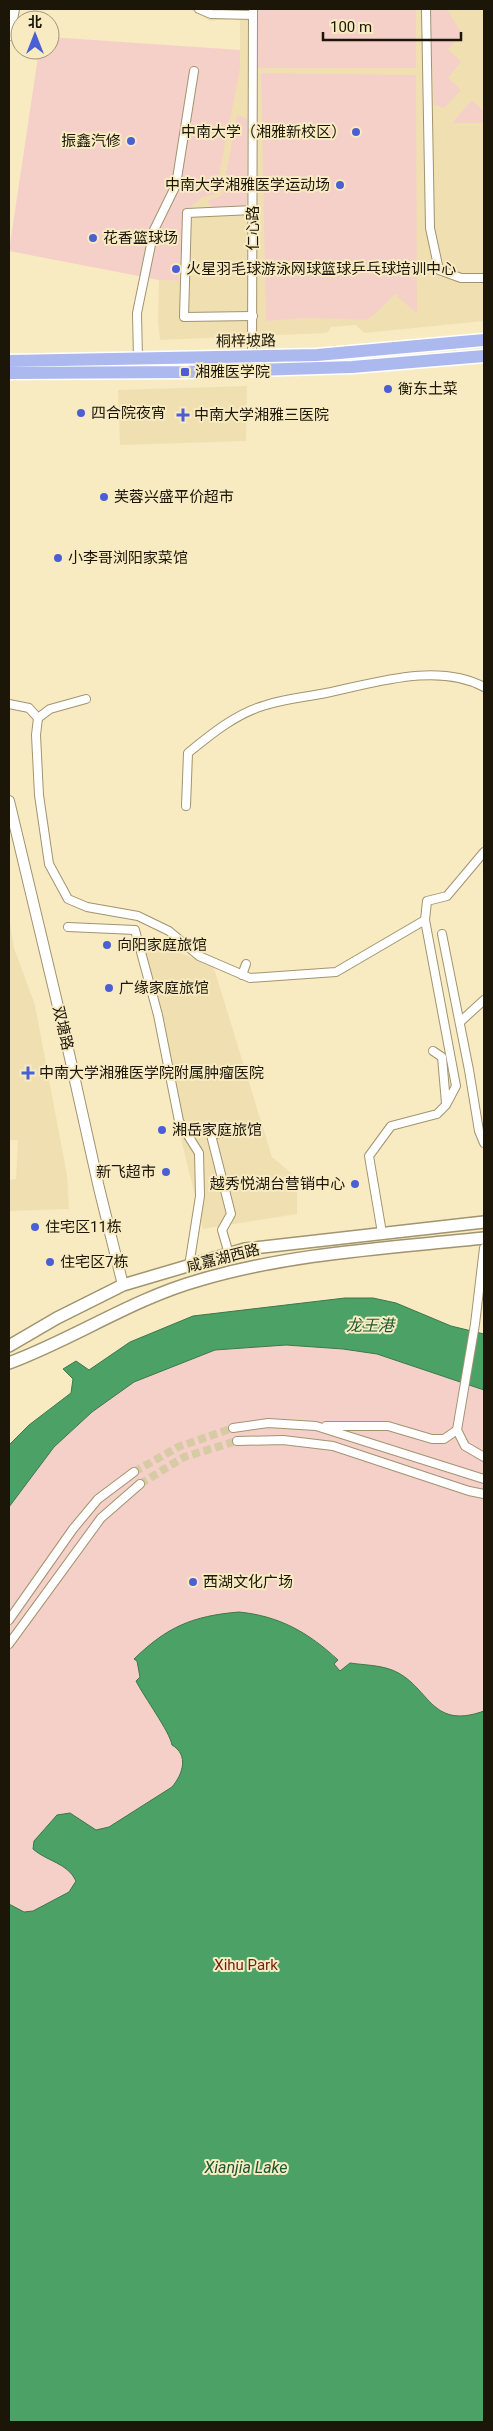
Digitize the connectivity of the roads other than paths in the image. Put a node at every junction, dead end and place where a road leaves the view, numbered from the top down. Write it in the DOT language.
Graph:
graph roads {
  1 [pos="199,9"];
  2 [pos="426,9"];
  3 [pos="254,12"];
  4 [pos="10,22"];
  5 [pos="9,35"];
  6 [pos="194,71"];
  7 [pos="253,210"];
  8 [pos="484,278"];
  9 [pos="253,316"];
  10 [pos="484,340"];
  11 [pos="484,356"];
  12 [pos="252,357"];
  13 [pos="138,359"];
  14 [pos="9,361"];
  15 [pos="9,373"];
  16 [pos="484,687"];
  17 [pos="86,699"];
  18 [pos="9,704"];
  19 [pos="38,718"];
  20 [pos="9,801"];
  21 [pos="186,806"];
  22 [pos="484,852"];
  23 [pos="425,920"];
  24 [pos="68,927"];
  25 [pos="442,934"];
  26 [pos="246,964"];
  27 [pos="242,975"];
  28 [pos="484,1000"];
  29 [pos="460,1022"];
  30 [pos="433,1051"];
  31 [pos="446,1105"];
  32 [pos="243,1128"];
  33 [pos="484,1143"];
  34 [pos="484,1222"];
  35 [pos="382,1233"];
  36 [pos="484,1238"];
  37 [pos="484,1248"];
  38 [pos="229,1254"];
  39 [pos="189,1266"];
  40 [pos="123,1285"];
  41 [pos="9,1346"];
  42 [pos="9,1363"];
  43 [pos="316,1426"];
  44 [pos="233,1428"];
  45 [pos="458,1430"];
  46 [pos="237,1441"];
  47 [pos="484,1457"];
  48 [pos="134,1472"];
  49 [pos="484,1479"];
  50 [pos="140,1484"];
  51 [pos="484,1494"];
  52 [pos="9,1620"];
  53 [pos="9,1644"];
  1 -- 3 [label="street"];
  2 -- 8 [label="street"];
  3 -- 7 [label="street, 仁心路"];
  4 -- 5 [label="street"];
  6 -- 13 [label="street"];
  7 -- 9 [label="street, 仁心路"];
  7 -- 9 [label="street"];
  9 -- 12 [label="street, 仁心路"];
  10 -- 12 [label="main road, 桐梓坡路"];
  11 -- 15 [label="main road, 桐梓坡路"];
  12 -- 13 [label="main road, 桐梓坡路"];
  13 -- 14 [label="main road, 桐梓坡路"];
  16 -- 21 [label="street"];
  17 -- 19 [label="street"];
  18 -- 19 [label="street"];
  19 -- 27 [label="street"];
  20 -- 40 [label="street, 双塘路"];
  22 -- 23 [label="street"];
  23 -- 27 [label="street"];
  23 -- 31 [label="street"];
  24 -- 39 [label="street"];
  25 -- 29 [label="street"];
  26 -- 27 [label="street"];
  28 -- 29 [label="street"];
  29 -- 33 [label="street"];
  30 -- 31 [label="street"];
  31 -- 35 [label="street"];
  32 -- 38 [label="street"];
  34 -- 35 [label="main road, 咸嘉湖西路"];
  35 -- 38 [label="main road, 咸嘉湖西路"];
  36 -- 42 [label="main road, 咸嘉湖西路"];
  37 -- 45 [label="street"];
  38 -- 39 [label="main road, 咸嘉湖西路"];
  39 -- 40 [label="main road, 咸嘉湖西路"];
  40 -- 41 [label="main road, 咸嘉湖西路"];
  43 -- 44 [label="street"];
  43 -- 45 [label="street"];
  43 -- 49 [label="street"];
  45 -- 47 [label="street"];
  46 -- 51 [label="street"];
  48 -- 52 [label="street"];
  50 -- 53 [label="street"];
}
